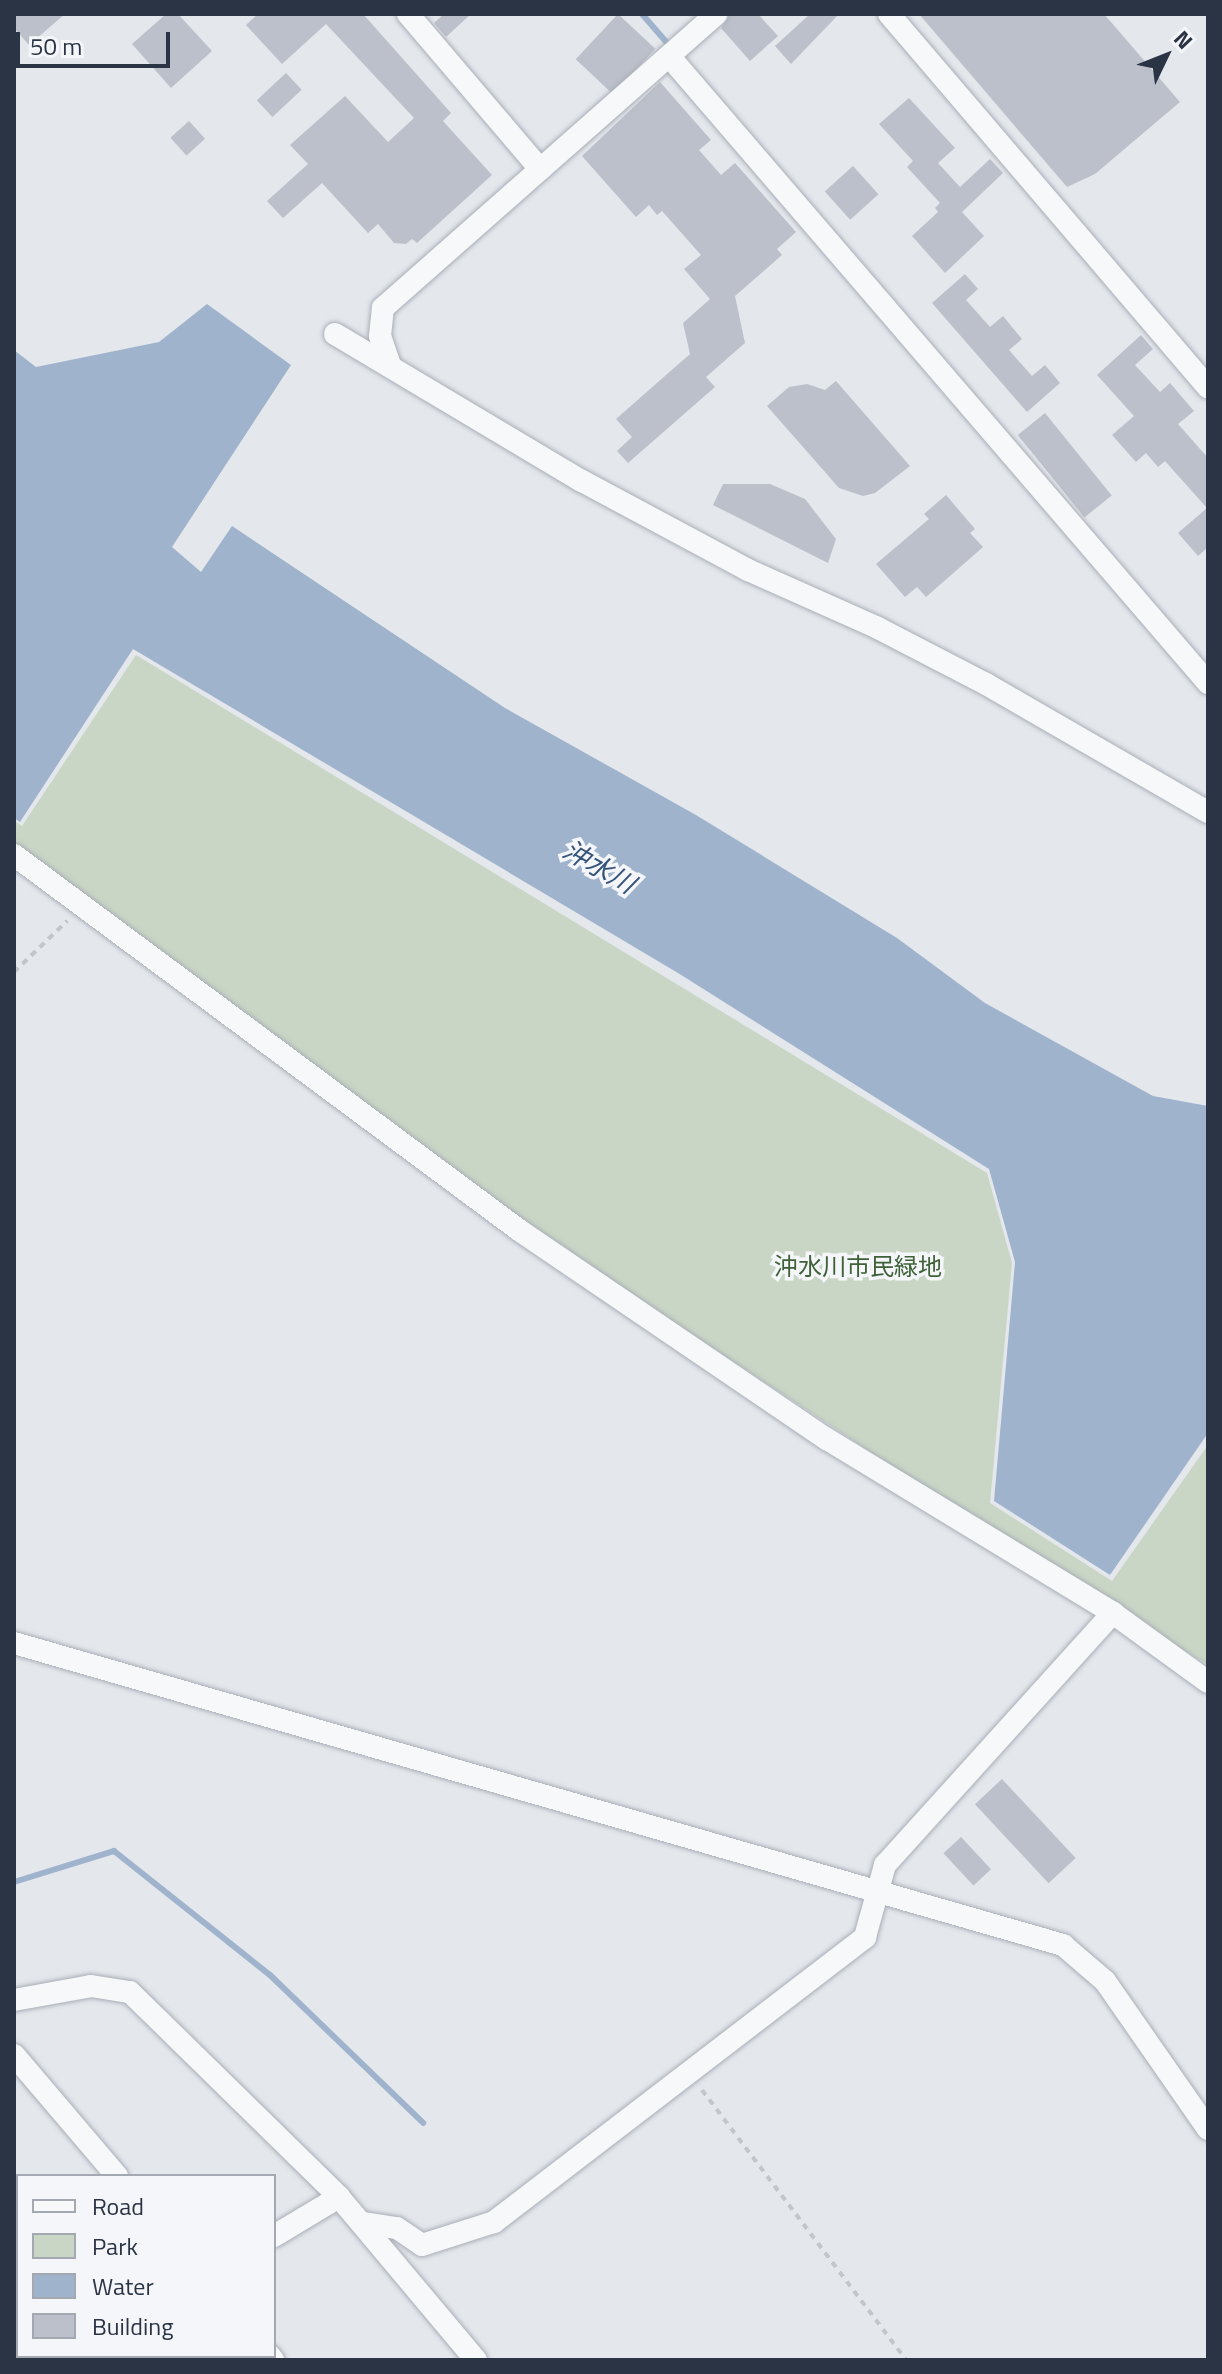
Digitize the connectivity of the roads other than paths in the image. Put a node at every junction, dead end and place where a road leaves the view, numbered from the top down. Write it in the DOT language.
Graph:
graph roads {
  1 [pos="408,14"];
  2 [pos="716,14"];
  3 [pos="889,14"];
  4 [pos="669,56"];
  5 [pos="540,169"];
  6 [pos="335,334"];
  7 [pos="390,365"];
  8 [pos="1208,387"];
  9 [pos="1208,683"];
  10 [pos="1208,812"];
  11 [pos="14,855"];
  12 [pos="1113,1613"];
  13 [pos="14,1643"];
  14 [pos="1208,1682"];
  15 [pos="876,1895"];
  16 [pos="14,2000"];
  17 [pos="14,2055"];
  18 [pos="1208,2129"];
  19 [pos="115,2174"];
  20 [pos="339,2197"];
  21 [pos="364,2223"];
  22 [pos="276,2235"];
  23 [pos="476,2360"];
  1 -- 5 [label="street"];
  2 -- 4 [label="street"];
  3 -- 8 [label="street"];
  4 -- 5 [label="street"];
  4 -- 9 [label="street"];
  5 -- 7 [label="street"];
  6 -- 7 [label="street"];
  7 -- 10 [label="street"];
  11 -- 12 [label="street"];
  12 -- 14 [label="street"];
  12 -- 15 [label="street"];
  13 -- 15 [label="street"];
  15 -- 18 [label="street"];
  15 -- 21 [label="street"];
  16 -- 20 [label="street"];
  17 -- 19 [label="street"];
  20 -- 21 [label="street"];
  20 -- 22 [label="street"];
  21 -- 23 [label="street"];
}
